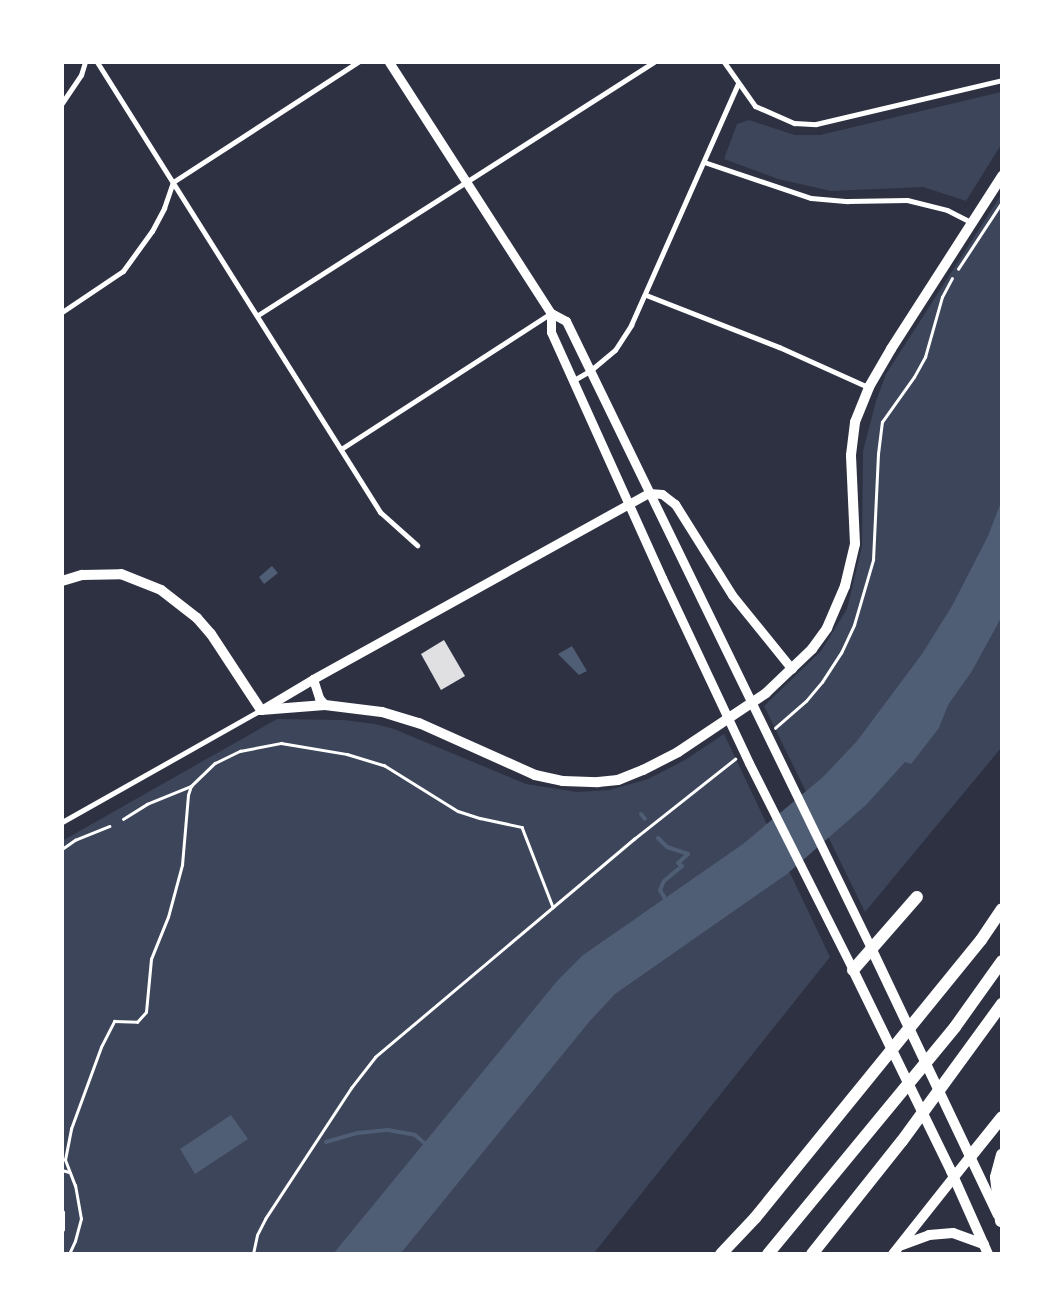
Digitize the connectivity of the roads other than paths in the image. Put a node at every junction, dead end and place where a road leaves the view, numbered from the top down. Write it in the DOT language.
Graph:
graph roads {
  1 [pos="85,62"];
  2 [pos="97,62"];
  3 [pos="358,62"];
  4 [pos="389,62"];
  5 [pos="654,62"];
  6 [pos="724,62"];
  7 [pos="1002,80"];
  8 [pos="738,84"];
  9 [pos="62,103"];
  10 [pos="704,162"];
  11 [pos="1002,176"];
  12 [pos="173,182"];
  13 [pos="467,182"];
  14 [pos="971,222"];
  15 [pos="646,296"];
  16 [pos="62,312"];
  17 [pos="551,313"];
  18 [pos="258,316"];
  19 [pos="591,370"];
  20 [pos="574,380"];
  21 [pos="869,387"];
  22 [pos="341,449"];
  23 [pos="649,493"];
  24 [pos="630,503"];
  25 [pos="417,545"];
  26 [pos="62,581"];
  27 [pos="792,669"];
  28 [pos="313,679"];
  29 [pos="325,705"];
  30 [pos="260,710"];
  31 [pos="63,821"];
  32 [pos="917,896"];
  33 [pos="1002,909"];
  34 [pos="872,950"];
  35 [pos="1002,961"];
  36 [pos="853,970"];
  37 [pos="1002,1004"];
  38 [pos="1002,1117"];
  39 [pos="968,1152"];
  40 [pos="1002,1155"];
  41 [pos="952,1174"];
  42 [pos="62,1212"];
  43 [pos="1001,1221"];
  44 [pos="62,1228"];
  45 [pos="901,1245"];
  46 [pos="986,1249"];
  47 [pos="721,1254"];
  48 [pos="768,1254"];
  49 [pos="812,1254"];
  50 [pos="892,1254"];
  1 -- 9 [label="street"];
  2 -- 12 [label="street"];
  3 -- 12 [label="street"];
  4 -- 13 [label="street"];
  5 -- 13 [label="street"];
  6 -- 8 [label="street"];
  7 -- 8 [label="street"];
  8 -- 10 [label="street"];
  10 -- 14 [label="street"];
  10 -- 15 [label="street"];
  11 -- 14 [label="main road"];
  12 -- 16 [label="street"];
  12 -- 18 [label="street"];
  13 -- 17 [label="street"];
  13 -- 18 [label="street"];
  14 -- 21 [label="main road"];
  15 -- 19 [label="street"];
  15 -- 21 [label="street"];
  17 -- 19 [label="street"];
  17 -- 20 [label="street"];
  17 -- 22 [label="street"];
  18 -- 22 [label="street"];
  19 -- 20 [label="street"];
  19 -- 23 [label="street"];
  20 -- 24 [label="street"];
  21 -- 27 [label="main road"];
  22 -- 25 [label="street"];
  23 -- 24 [label="street"];
  23 -- 27 [label="street"];
  23 -- 34 [label="street"];
  24 -- 28 [label="street"];
  24 -- 36 [label="street"];
  26 -- 30 [label="main road"];
  27 -- 29 [label="main road"];
  28 -- 29 [label="street"];
  28 -- 30 [label="street"];
  29 -- 30 [label="main road"];
  30 -- 31 [label="street"];
  32 -- 34 [label="highway"];
  33 -- 47 [label="highway"];
  34 -- 36 [label="highway"];
  34 -- 39 [label="main road"];
  35 -- 48 [label="highway"];
  36 -- 41 [label="main road"];
  37 -- 49 [label="highway"];
  38 -- 39 [label="highway"];
  39 -- 41 [label="main road"];
  39 -- 43 [label="main road"];
  40 -- 43 [label="highway"];
  41 -- 45 [label="main road"];
  41 -- 46 [label="main road"];
  42 -- 44 [label="street"];
  45 -- 46 [label="main road"];
  45 -- 50 [label="main road"];
}
